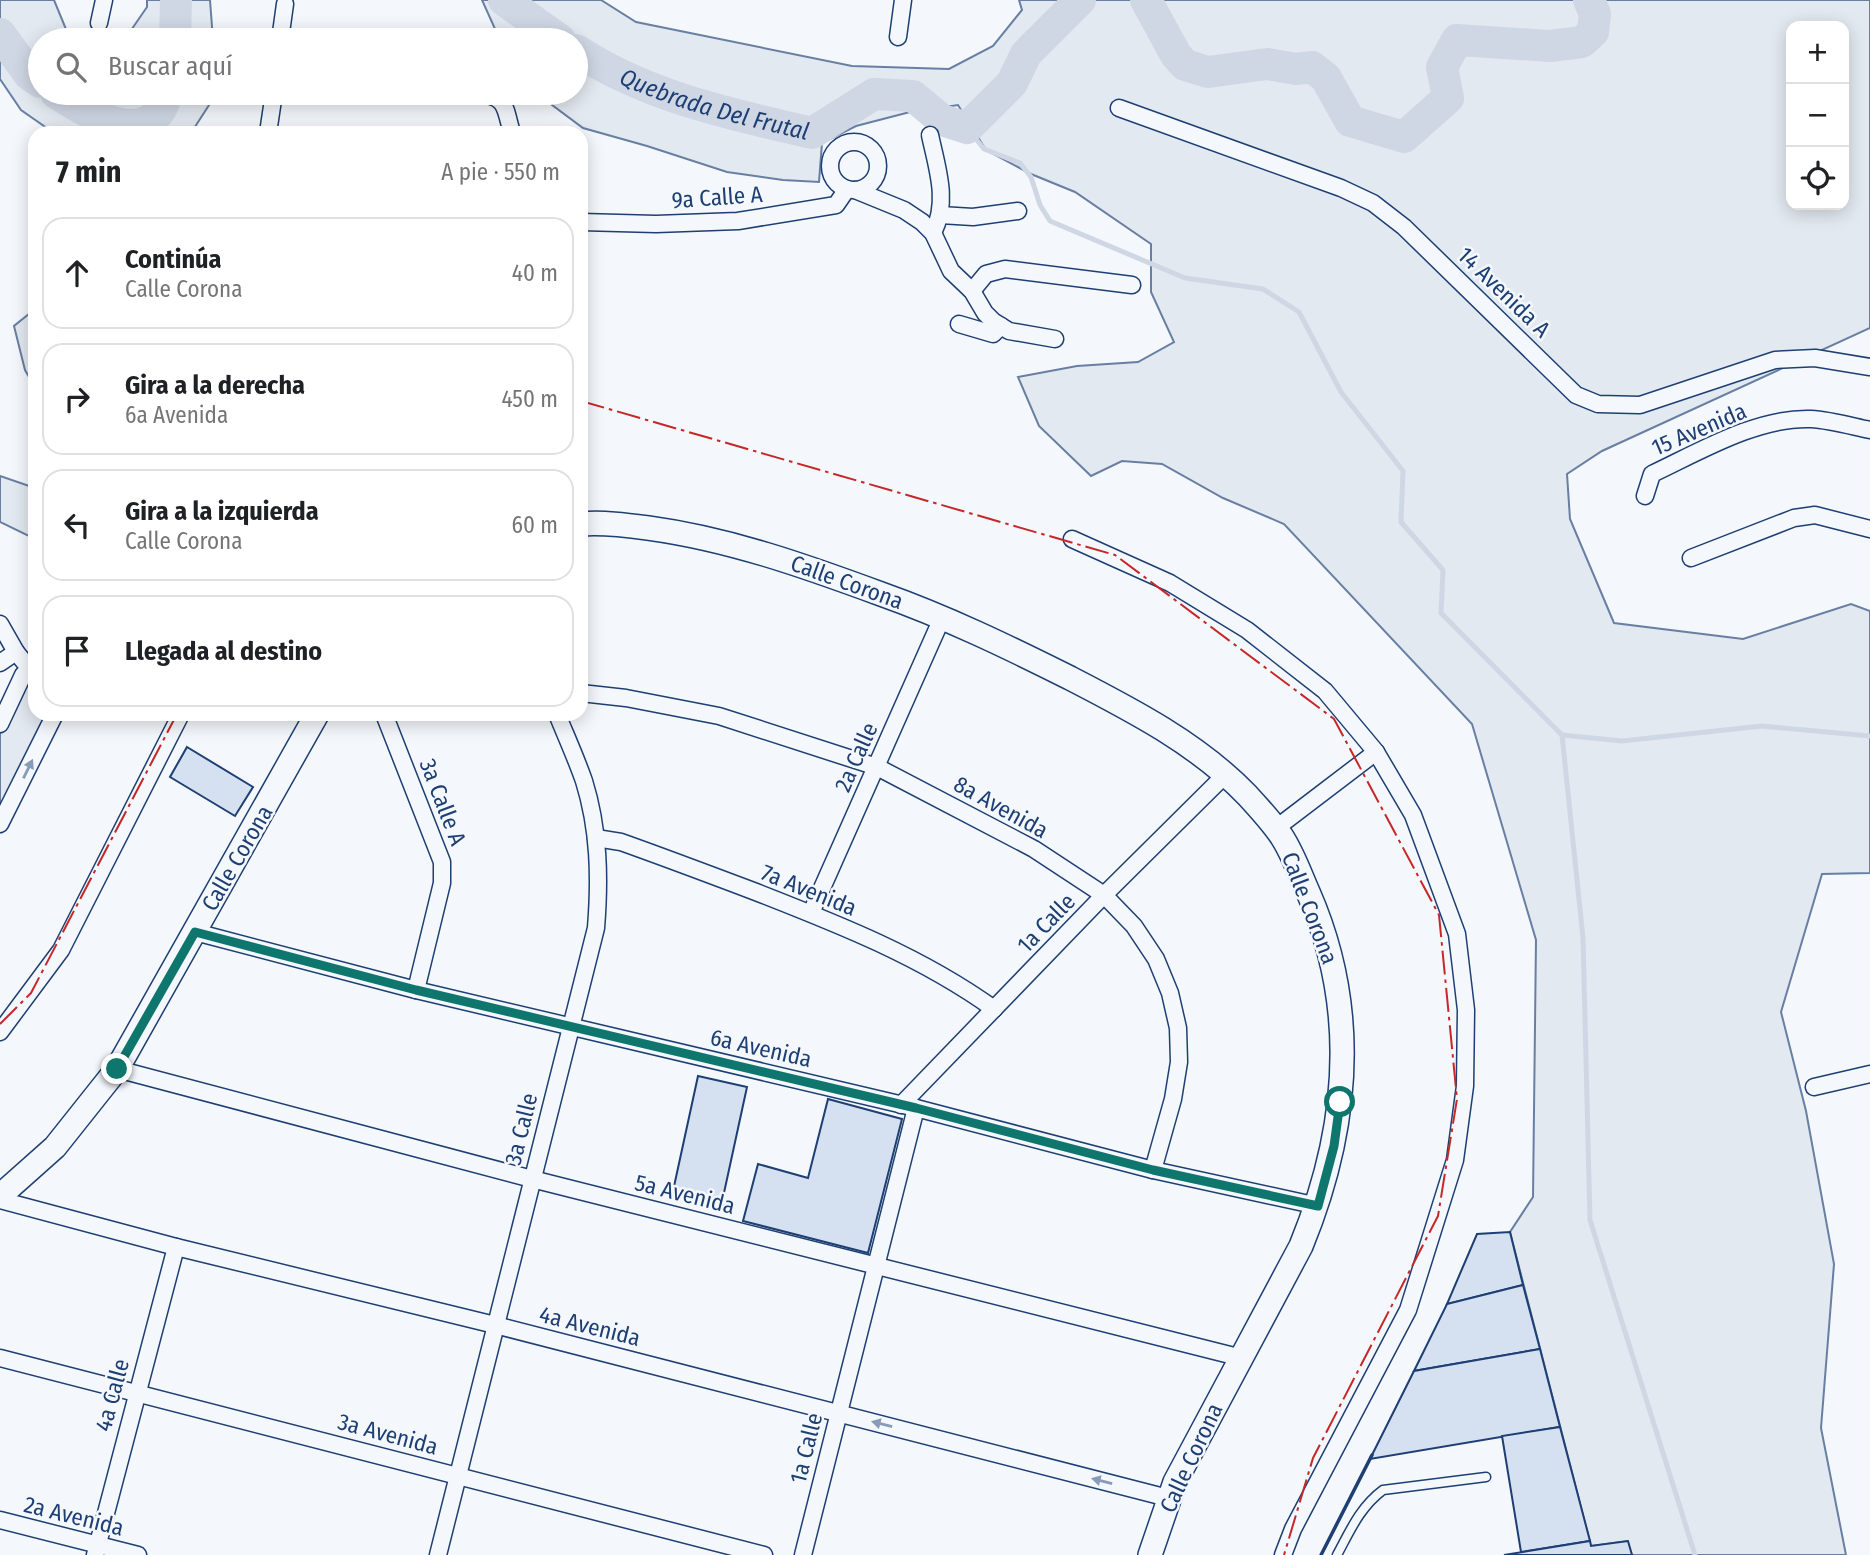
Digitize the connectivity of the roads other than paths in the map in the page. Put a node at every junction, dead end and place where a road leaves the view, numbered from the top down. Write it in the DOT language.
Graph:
graph roads {
  1 [pos="104,0"];
  2 [pos="902,0"];
  3 [pos="285,4"];
  4 [pos="99,23"];
  5 [pos="282,28"];
  6 [pos="898,37"];
  7 [pos="272,105"];
  8 [pos="503,105"];
  9 [pos="1119,108"];
  10 [pos="269,126"];
  11 [pos="510,126"];
  12 [pos="930,135"];
  13 [pos="1018,211"];
  14 [pos="940,215"];
  15 [pos="588,222"];
  16 [pos="933,233"];
  17 [pos="1132,285"];
  18 [pos="972,291"];
  19 [pos="959,324"];
  20 [pos="1002,326"];
  21 [pos="1055,339"];
  22 [pos="1870,367"];
  23 [pos="1870,429"];
  24 [pos="1645,496"];
  25 [pos="588,524"];
  26 [pos="1870,529"];
  27 [pos="1073,538"];
  28 [pos="1691,558"];
  29 [pos="942,618"];
  30 [pos="0,624"];
  31 [pos="16,652"];
  32 [pos="28,662"];
  33 [pos="0,663"];
  34 [pos="28,670"];
  35 [pos="588,694"];
  36 [pos="52,721"];
  37 [pos="177,721"];
  38 [pos="313,721"];
  39 [pos="387,721"];
  40 [pos="560,721"];
  41 [pos="0,724"];
  42 [pos="1376,752"];
  43 [pos="877,767"];
  44 [pos="1224,775"];
  45 [pos="0,824"];
  46 [pos="1275,829"];
  47 [pos="596,838"];
  48 [pos="1104,895"];
  49 [pos="811,913"];
  50 [pos="195,932"];
  51 [pos="416,990"];
  52 [pos="994,1009"];
  53 [pos="570,1027"];
  54 [pos="0,1032"];
  55 [pos="117,1069"];
  56 [pos="1870,1074"];
  57 [pos="1814,1087"];
  58 [pos="909,1106"];
  59 [pos="1153,1170"];
  60 [pos="532,1179"];
  61 [pos="0,1198"];
  62 [pos="1318,1206"];
  63 [pos="176,1247"];
  64 [pos="875,1265"];
  65 [pos="495,1325"];
  66 [pos="0,1358"];
  67 [pos="1242,1358"];
  68 [pos="136,1392"];
  69 [pos="838,1413"];
  70 [pos="457,1476"];
  71 [pos="1486,1477"];
  72 [pos="1168,1498"];
  73 [pos="0,1520"];
  74 [pos="96,1550"];
  75 [pos="138,1555"];
  76 [pos="438,1555"];
  77 [pos="764,1555"];
  78 [pos="803,1555"];
  79 [pos="1150,1555"];
  80 [pos="1283,1555"];
  81 [pos="1337,1555"];
  1 -- 4 [label="street"];
  2 -- 6 [label="street"];
  3 -- 5 [label="street"];
  7 -- 10 [label="street"];
  8 -- 11 [label="street"];
  9 -- 22 [label="street, 14 Avenida A"];
  12 -- 14 [label="street"];
  13 -- 14 [label="street"];
  14 -- 16 [label="street"];
  15 -- 16 [label="street, 9a Calle A"];
  16 -- 18 [label="street"];
  17 -- 18 [label="street"];
  18 -- 20 [label="street"];
  19 -- 20 [label="street"];
  20 -- 21 [label="street"];
  23 -- 24 [label="street, 15 Avenida"];
  25 -- 29 [label="street, Calle Corona"];
  26 -- 28 [label="street"];
  27 -- 42 [label="street"];
  29 -- 43 [label="street, 2a Calle"];
  29 -- 44 [label="street, Calle Corona"];
  30 -- 31 [label="street"];
  31 -- 32 [label="street"];
  31 -- 33 [label="street"];
  34 -- 41 [label="street"];
  35 -- 43 [label="street, 8a Avenida"];
  45 -- 36 [label="street, one-way"];
  37 -- 54 [label="street"];
  38 -- 50 [label="street, Calle Corona"];
  39 -- 51 [label="street, 3a Calle A"];
  40 -- 47 [label="street, 3a Calle"];
  42 -- 46 [label="street"];
  42 -- 80 [label="street"];
  43 -- 48 [label="street, 8a Avenida"];
  43 -- 49 [label="street, 2a Calle"];
  44 -- 46 [label="street, Calle Corona"];
  44 -- 48 [label="street, 1a Calle"];
  46 -- 62 [label="street, Calle Corona"];
  47 -- 49 [label="street, 7a Avenida"];
  47 -- 53 [label="street, 3a Calle"];
  48 -- 52 [label="street, 1a Calle"];
  48 -- 59 [label="street, 8a Avenida"];
  49 -- 52 [label="street, 7a Avenida"];
  50 -- 51 [label="street, 6a Avenida"];
  50 -- 55 [label="street, Calle Corona"];
  51 -- 53 [label="street, 6a Avenida"];
  52 -- 58 [label="street, 1a Calle"];
  53 -- 58 [label="street, 6a Avenida"];
  53 -- 60 [label="street, 3a Calle"];
  55 -- 60 [label="street, 5a Avenida"];
  55 -- 61 [label="street, Calle Corona"];
  56 -- 57 [label="street"];
  58 -- 59 [label="street, 6a Avenida"];
  58 -- 64 [label="street, 1a Calle"];
  59 -- 62 [label="street, 6a Avenida"];
  60 -- 64 [label="street, 5a Avenida"];
  60 -- 65 [label="street, 3a Calle"];
  61 -- 63 [label="street, 4a Avenida"];
  62 -- 67 [label="street, Calle Corona"];
  63 -- 65 [label="street, 4a Avenida"];
  63 -- 68 [label="street, 4a Calle"];
  64 -- 67 [label="street, 5a Avenida"];
  64 -- 69 [label="street, 1a Calle"];
  65 -- 69 [label="street, 4a Avenida"];
  65 -- 70 [label="street, 3a Calle"];
  66 -- 68 [label="street, 3a Avenida"];
  67 -- 72 [label="street, Calle Corona"];
  68 -- 70 [label="street, 3a Avenida"];
  68 -- 74 [label="street, 4a Calle"];
  72 -- 69 [label="street, 4a Avenida, one-way"];
  69 -- 78 [label="street, 1a Calle"];
  70 -- 76 [label="street, 3a Calle"];
  70 -- 77 [label="street, 3a Avenida"];
  71 -- 81 [label="lane"];
  72 -- 79 [label="street, Calle Corona"];
  73 -- 74 [label="street, 2a Avenida"];
  74 -- 75 [label="street, 2a Avenida"];
}
